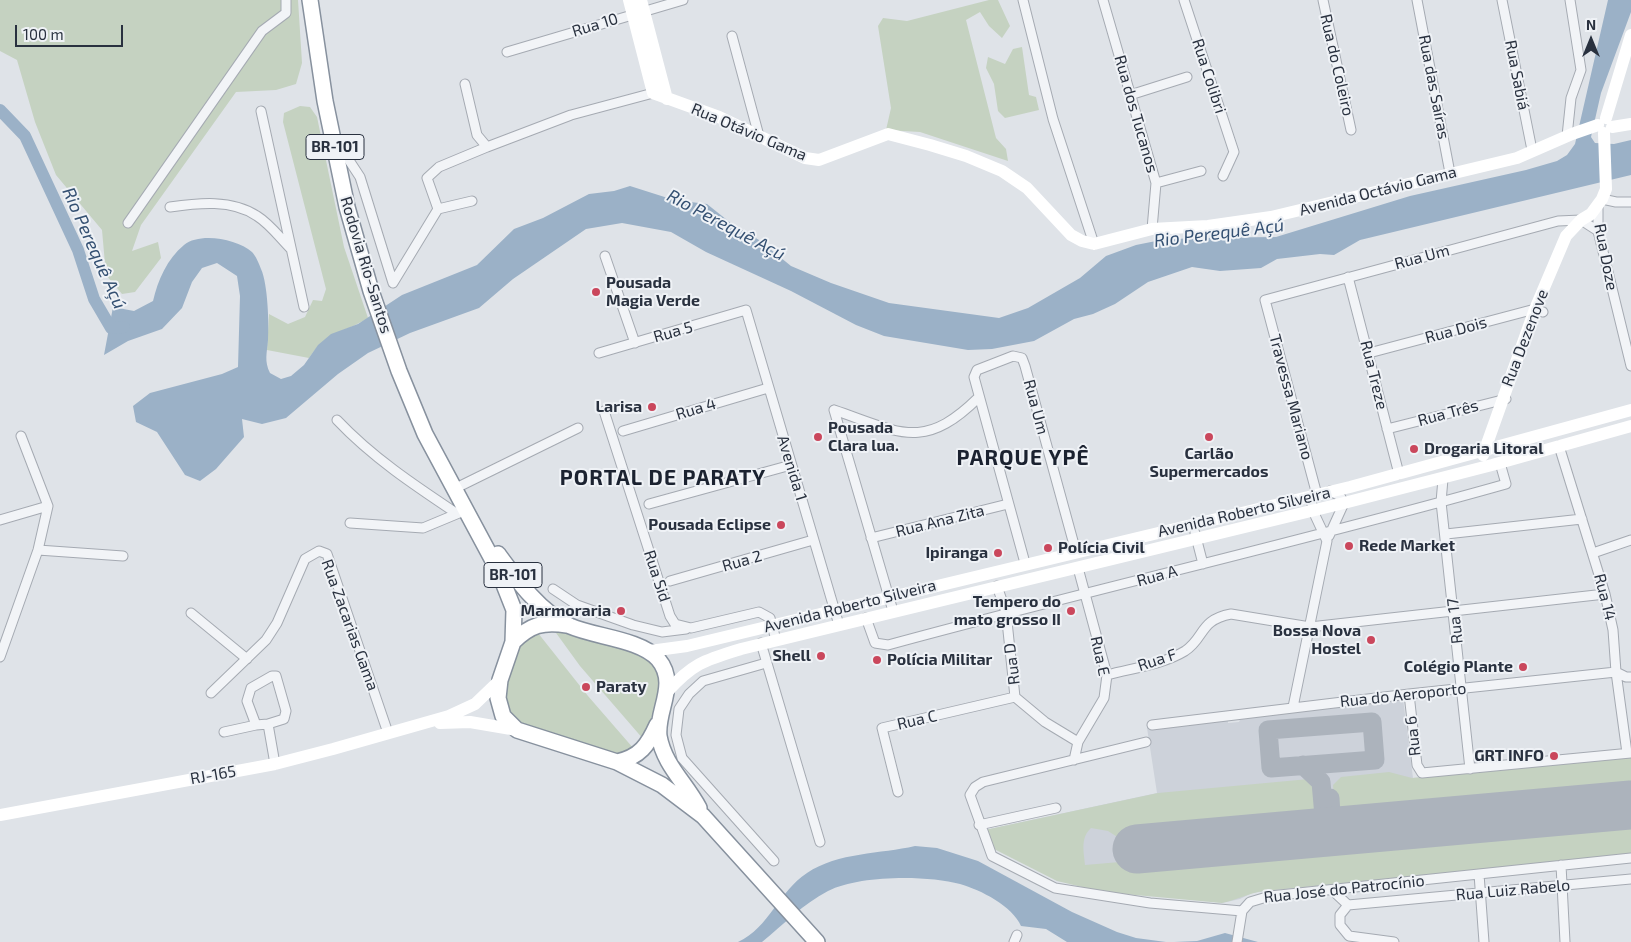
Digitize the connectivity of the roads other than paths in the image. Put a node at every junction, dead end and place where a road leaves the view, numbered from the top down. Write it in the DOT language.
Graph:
graph roads {
  1 [pos="286,0"];
  2 [pos="310,0"];
  3 [pos="629,0"];
  4 [pos="683,0"];
  5 [pos="1023,0"];
  6 [pos="1103,0"];
  7 [pos="1184,0"];
  8 [pos="1323,0"];
  9 [pos="1417,0"];
  10 [pos="1502,0"];
  11 [pos="1570,0"];
  12 [pos="640,9"];
  13 [pos="1631,35"];
  14 [pos="732,36"];
  15 [pos="507,52"];
  16 [pos="1186,77"];
  17 [pos="465,84"];
  18 [pos="662,94"];
  19 [pos="1130,95"];
  20 [pos="261,111"];
  21 [pos="1631,124"];
  22 [pos="1604,128"];
  23 [pos="1351,130"];
  24 [pos="1570,135"];
  25 [pos="332,136"];
  26 [pos="759,136"];
  27 [pos="487,147"];
  28 [pos="1532,150"];
  29 [pos="1202,171"];
  30 [pos="1450,173"];
  31 [pos="1223,176"];
  32 [pos="1156,182"];
  33 [pos="1602,198"];
  34 [pos="472,201"];
  35 [pos="1631,202"];
  36 [pos="170,207"];
  37 [pos="438,209"];
  38 [pos="128,223"];
  39 [pos="1577,225"];
  40 [pos="1152,229"];
  41 [pos="1598,231"];
  42 [pos="1094,244"];
  43 [pos="291,249"];
  44 [pos="605,256"];
  45 [pos="1348,277"];
  46 [pos="1265,300"];
  47 [pos="304,308"];
  48 [pos="746,310"];
  49 [pos="1539,311"];
  50 [pos="635,343"];
  51 [pos="599,353"];
  52 [pos="1368,353"];
  53 [pos="1631,366"];
  54 [pos="768,388"];
  55 [pos="978,398"];
  56 [pos="1505,399"];
  57 [pos="1631,410"];
  58 [pos="604,411"];
  59 [pos="337,420"];
  60 [pos="1631,426"];
  61 [pos="578,428"];
  62 [pos="1387,428"];
  63 [pos="623,431"];
  64 [pos="21,436"];
  65 [pos="1501,446"];
  66 [pos="1559,446"];
  67 [pos="1484,450"];
  68 [pos="791,464"];
  69 [pos="1496,464"];
  70 [pos="1399,474"];
  71 [pos="1443,478"];
  72 [pos="454,489"];
  73 [pos="1330,492"];
  74 [pos="1317,494"];
  75 [pos="1441,502"];
  76 [pos="649,504"];
  77 [pos="1008,504"];
  78 [pos="1344,504"];
  79 [pos="48,506"];
  80 [pos="1313,511"];
  81 [pos="464,513"];
  82 [pos="1582,519"];
  83 [pos="0,520"];
  84 [pos="350,523"];
  85 [pos="1193,524"];
  86 [pos="1446,534"];
  87 [pos="1327,536"];
  88 [pos="871,538"];
  89 [pos="1197,539"];
  90 [pos="813,540"];
  91 [pos="1631,540"];
  92 [pos="1091,548"];
  93 [pos="38,550"];
  94 [pos="1076,552"];
  95 [pos="1593,554"];
  96 [pos="123,556"];
  97 [pos="1025,563"];
  98 [pos="1097,563"];
  99 [pos="1203,564"];
  100 [pos="1078,568"];
  101 [pos="670,581"];
  102 [pos="997,586"];
  103 [pos="553,590"];
  104 [pos="1606,594"];
  105 [pos="1084,595"];
  106 [pos="888,597"];
  107 [pos="834,610"];
  108 [pos="1453,610"];
  109 [pos="893,611"];
  110 [pos="1006,612"];
  111 [pos="191,613"];
  112 [pos="866,618"];
  113 [pos="568,625"];
  114 [pos="772,625"];
  115 [pos="839,625"];
  116 [pos="1310,627"];
  117 [pos="692,628"];
  118 [pos="776,640"];
  119 [pos="513,642"];
  120 [pos="762,644"];
  121 [pos="650,651"];
  122 [pos="0,657"];
  123 [pos="246,659"];
  124 [pos="766,663"];
  125 [pos="1616,672"];
  126 [pos="1107,675"];
  127 [pos="1631,676"];
  128 [pos="500,680"];
  129 [pos="1462,688"];
  130 [pos="211,692"];
  131 [pos="667,692"];
  132 [pos="1409,694"];
  133 [pos="1015,697"];
  134 [pos="1294,707"];
  135 [pos="658,723"];
  136 [pos="268,724"];
  137 [pos="423,724"];
  138 [pos="256,725"];
  139 [pos="1152,725"];
  140 [pos="517,730"];
  141 [pos="224,732"];
  142 [pos="388,733"];
  143 [pos="1078,742"];
  144 [pos="1146,742"];
  145 [pos="1629,753"];
  146 [pos="1074,760"];
  147 [pos="617,762"];
  148 [pos="275,764"];
  149 [pos="1470,769"];
  150 [pos="898,792"];
  151 [pos="1056,808"];
  152 [pos="0,814"];
  153 [pos="703,816"];
  154 [pos="979,825"];
  155 [pos="820,842"];
  156 [pos="1631,858"];
  157 [pos="774,860"];
  158 [pos="1561,865"];
  159 [pos="1479,874"];
  160 [pos="1631,879"];
  161 [pos="1561,886"];
  162 [pos="1332,890"];
  163 [pos="1482,893"];
  164 [pos="1348,905"];
  165 [pos="1242,911"];
  166 [pos="812,937"];
  167 [pos="1237,942"];
  168 [pos="1394,942"];
  169 [pos="1484,942"];
  170 [pos="1565,942"];
  1 -- 38 [label="street"];
  2 -- 25 [label="highway, Rodovia Rio-Santos / BR-101"];
  3 -- 12 [label="street"];
  4 -- 12 [label="street, Rua 10"];
  5 -- 42 [label="street"];
  6 -- 19 [label="street, Rua dos Tucanos"];
  7 -- 31 [label="street, Rua Colibri"];
  8 -- 23 [label="street, Rua do Coleiro"];
  9 -- 30 [label="street, Rua das Saíras"];
  10 -- 28 [label="street, Rua Sabiá"];
  11 -- 24 [label="street"];
  12 -- 15 [label="street, Rua 10"];
  12 -- 18 [label="street"];
  13 -- 22 [label="street"];
  14 -- 26 [label="street"];
  16 -- 19 [label="street"];
  17 -- 27 [label="street"];
  18 -- 26 [label="street, Rua Otávio Gama"];
  18 -- 27 [label="street"];
  19 -- 32 [label="street, Rua dos Tucanos"];
  20 -- 43 [label="street"];
  21 -- 22 [label="street, Avenida Octávio Gama"];
  22 -- 24 [label="street, Avenida Octávio Gama"];
  22 -- 33 [label="street"];
  24 -- 28 [label="street, Avenida Octávio Gama"];
  25 -- 37 [label="street"];
  25 -- 72 [label="highway, Rodovia Rio-Santos / BR-101"];
  26 -- 42 [label="street, Rua Otávio Gama"];
  27 -- 37 [label="street"];
  28 -- 30 [label="street, Avenida Octávio Gama"];
  29 -- 32 [label="street"];
  30 -- 40 [label="street, Avenida Octávio Gama"];
  32 -- 40 [label="street, Rua dos Tucanos"];
  33 -- 35 [label="street"];
  33 -- 39 [label="street"];
  33 -- 41 [label="street, Rua Doze"];
  34 -- 37 [label="street"];
  36 -- 43 [label="street"];
  39 -- 41 [label="street"];
  39 -- 45 [label="street, Rua Um"];
  39 -- 49 [label="street, Rua Dezenove"];
  40 -- 42 [label="street, Avenida Octávio Gama"];
  41 -- 53 [label="street, Rua Doze"];
  43 -- 47 [label="street"];
  44 -- 50 [label="street"];
  45 -- 46 [label="street, Rua Um"];
  45 -- 52 [label="street, Rua Treze"];
  46 -- 74 [label="street, Travessa Mariano"];
  48 -- 50 [label="street, Rua 5"];
  48 -- 54 [label="street, Avenida 1"];
  49 -- 52 [label="street, Rua Dois"];
  49 -- 56 [label="street, Rua Dezenove"];
  50 -- 51 [label="street, Rua 5"];
  52 -- 62 [label="street, Rua Treze"];
  54 -- 63 [label="street, Rua 4"];
  54 -- 68 [label="street, Avenida 1"];
  55 -- 77 [label="street"];
  55 -- 88 [label="street"];
  55 -- 94 [label="street, Rua Um"];
  56 -- 62 [label="street, Rua Três"];
  56 -- 65 [label="street, Rua Dezenove"];
  56 -- 67 [label="street, Rua Dezenove"];
  57 -- 65 [label="street, Avenida Roberto Silveira"];
  58 -- 117 [label="street, Rua Sid"];
  59 -- 81 [label="street"];
  60 -- 66 [label="street, Avenida Roberto Silveira"];
  61 -- 72 [label="street"];
  62 -- 70 [label="street, Rua Treze"];
  64 -- 79 [label="street"];
  65 -- 67 [label="street, Avenida Roberto Silveira"];
  65 -- 69 [label="street, Rua Dezenove"];
  66 -- 69 [label="street, Avenida Roberto Silveira"];
  66 -- 82 [label="street, Rua 14"];
  67 -- 69 [label="street"];
  67 -- 70 [label="street, Avenida Roberto Silveira"];
  68 -- 76 [label="street"];
  68 -- 90 [label="street, Avenida 1"];
  69 -- 71 [label="street, Avenida Roberto Silveira"];
  69 -- 75 [label="street, Rua A"];
  70 -- 73 [label="street, Avenida Roberto Silveira"];
  71 -- 75 [label="street"];
  71 -- 78 [label="street, Avenida Roberto Silveira"];
  72 -- 81 [label="highway, Rodovia Rio-Santos / BR-101"];
  73 -- 74 [label="street, Avenida Roberto Silveira"];
  73 -- 78 [label="street"];
  74 -- 80 [label="street"];
  74 -- 85 [label="street, Avenida Roberto Silveira"];
  75 -- 86 [label="street, Rua 17"];
  75 -- 87 [label="street, Rua A"];
  77 -- 88 [label="street, Rua Ana Zita"];
  77 -- 97 [label="street"];
  78 -- 80 [label="street, Avenida Roberto Silveira"];
  78 -- 87 [label="street"];
  79 -- 83 [label="street"];
  79 -- 93 [label="street"];
  80 -- 87 [label="street"];
  80 -- 89 [label="street, Avenida Roberto Silveira"];
  81 -- 84 [label="street"];
  81 -- 113 [label="highway, BR-101"];
  81 -- 119 [label="highway, BR-101"];
  82 -- 86 [label="street"];
  82 -- 95 [label="street, Rua 14"];
  85 -- 89 [label="street"];
  85 -- 92 [label="street, Avenida Roberto Silveira"];
  86 -- 108 [label="street, Rua 17"];
  87 -- 99 [label="street, Rua A"];
  87 -- 116 [label="street"];
  88 -- 106 [label="street"];
  89 -- 98 [label="street, Avenida Roberto Silveira"];
  89 -- 99 [label="street"];
  90 -- 101 [label="street, Rua 2"];
  90 -- 107 [label="street, Avenida 1"];
  91 -- 95 [label="street"];
  92 -- 94 [label="street, Avenida Roberto Silveira"];
  92 -- 98 [label="street"];
  93 -- 96 [label="street"];
  93 -- 122 [label="street"];
  94 -- 97 [label="street, Avenida Roberto Silveira"];
  94 -- 100 [label="street"];
  95 -- 104 [label="street, Rua 14"];
  97 -- 106 [label="street, Avenida Roberto Silveira"];
  98 -- 100 [label="street, Avenida Roberto Silveira"];
  99 -- 105 [label="street, Rua A"];
  100 -- 102 [label="street, Avenida Roberto Silveira"];
  100 -- 105 [label="street, Rua E"];
  102 -- 109 [label="street, Avenida Roberto Silveira"];
  102 -- 110 [label="street, Rua D"];
  103 -- 117 [label="street"];
  104 -- 108 [label="street, Rua F"];
  104 -- 125 [label="street, Rua 14"];
  105 -- 110 [label="street, Rua A"];
  105 -- 126 [label="street, Rua E"];
  106 -- 107 [label="street, Avenida Roberto Silveira"];
  106 -- 109 [label="street"];
  107 -- 114 [label="street, Avenida Roberto Silveira"];
  107 -- 115 [label="street, Avenida 1"];
  108 -- 116 [label="street, Rua F"];
  108 -- 129 [label="street, Rua 17"];
  109 -- 112 [label="street, Avenida Roberto Silveira"];
  110 -- 112 [label="street, Rua A"];
  110 -- 133 [label="street, Rua D"];
  111 -- 123 [label="street"];
  112 -- 115 [label="street, Avenida Roberto Silveira"];
  113 -- 119 [label="highway"];
  113 -- 121 [label="highway, BR-101"];
  114 -- 117 [label="street"];
  114 -- 118 [label="street"];
  114 -- 121 [label="street, Avenida Roberto Silveira"];
  115 -- 118 [label="street, Avenida Roberto Silveira"];
  116 -- 126 [label="street, Rua F"];
  116 -- 134 [label="street"];
  118 -- 120 [label="street, Avenida Roberto Silveira"];
  119 -- 128 [label="highway, BR-101"];
  120 -- 124 [label="street"];
  120 -- 131 [label="street, Avenida Roberto Silveira"];
  121 -- 131 [label="highway"];
  123 -- 130 [label="street, Rua Zacarias Gama"];
  123 -- 142 [label="street, Rua Zacarias Gama"];
  124 -- 155 [label="street"];
  124 -- 157 [label="street"];
  125 -- 127 [label="street, Rua do Aeroporto"];
  125 -- 129 [label="street, Rua do Aeroporto"];
  125 -- 145 [label="street, Rua 14"];
  126 -- 143 [label="street, Rua E"];
  128 -- 137 [label="street, RJ-165"];
  128 -- 140 [label="highway, BR-101"];
  129 -- 132 [label="street, Rua do Aeroporto"];
  129 -- 149 [label="street, Rua 17"];
  131 -- 135 [label="highway"];
  132 -- 134 [label="street, Rua do Aeroporto"];
  132 -- 149 [label="street, Rua 6"];
  133 -- 143 [label="street, Rua D"];
  133 -- 150 [label="street, Rua C"];
  134 -- 139 [label="street, Rua do Aeroporto"];
  135 -- 147 [label="highway"];
  135 -- 153 [label="highway"];
  136 -- 138 [label="street"];
  136 -- 138 [label="street"];
  136 -- 148 [label="street"];
  137 -- 140 [label="street, RJ-165"];
  137 -- 142 [label="street, RJ-165 / RJ-165"];
  138 -- 141 [label="street"];
  140 -- 147 [label="highway"];
  142 -- 148 [label="street, RJ-165 / RJ-165"];
  143 -- 146 [label="street, Rua E"];
  144 -- 146 [label="street, Rua José do Patrocínio"];
  145 -- 149 [label="street"];
  146 -- 154 [label="street, Rua José do Patrocínio"];
  147 -- 153 [label="highway"];
  148 -- 152 [label="street, RJ-165 / RJ-165"];
  151 -- 154 [label="street"];
  153 -- 166 [label="highway"];
  154 -- 165 [label="street, Rua José do Patrocínio"];
  156 -- 158 [label="street, Rua José do Patrocínio"];
  158 -- 159 [label="street, Rua José do Patrocínio"];
  158 -- 161 [label="street"];
  159 -- 162 [label="street, Rua José do Patrocínio"];
  159 -- 163 [label="street"];
  160 -- 161 [label="street, Rua Luiz Rabelo"];
  161 -- 163 [label="street, Rua Luiz Rabelo"];
  161 -- 170 [label="street"];
  162 -- 164 [label="street"];
  162 -- 165 [label="street, Rua José do Patrocínio"];
  163 -- 164 [label="street, Rua Luiz Rabelo"];
  163 -- 169 [label="street"];
  164 -- 168 [label="street"];
  165 -- 167 [label="street"];
}
